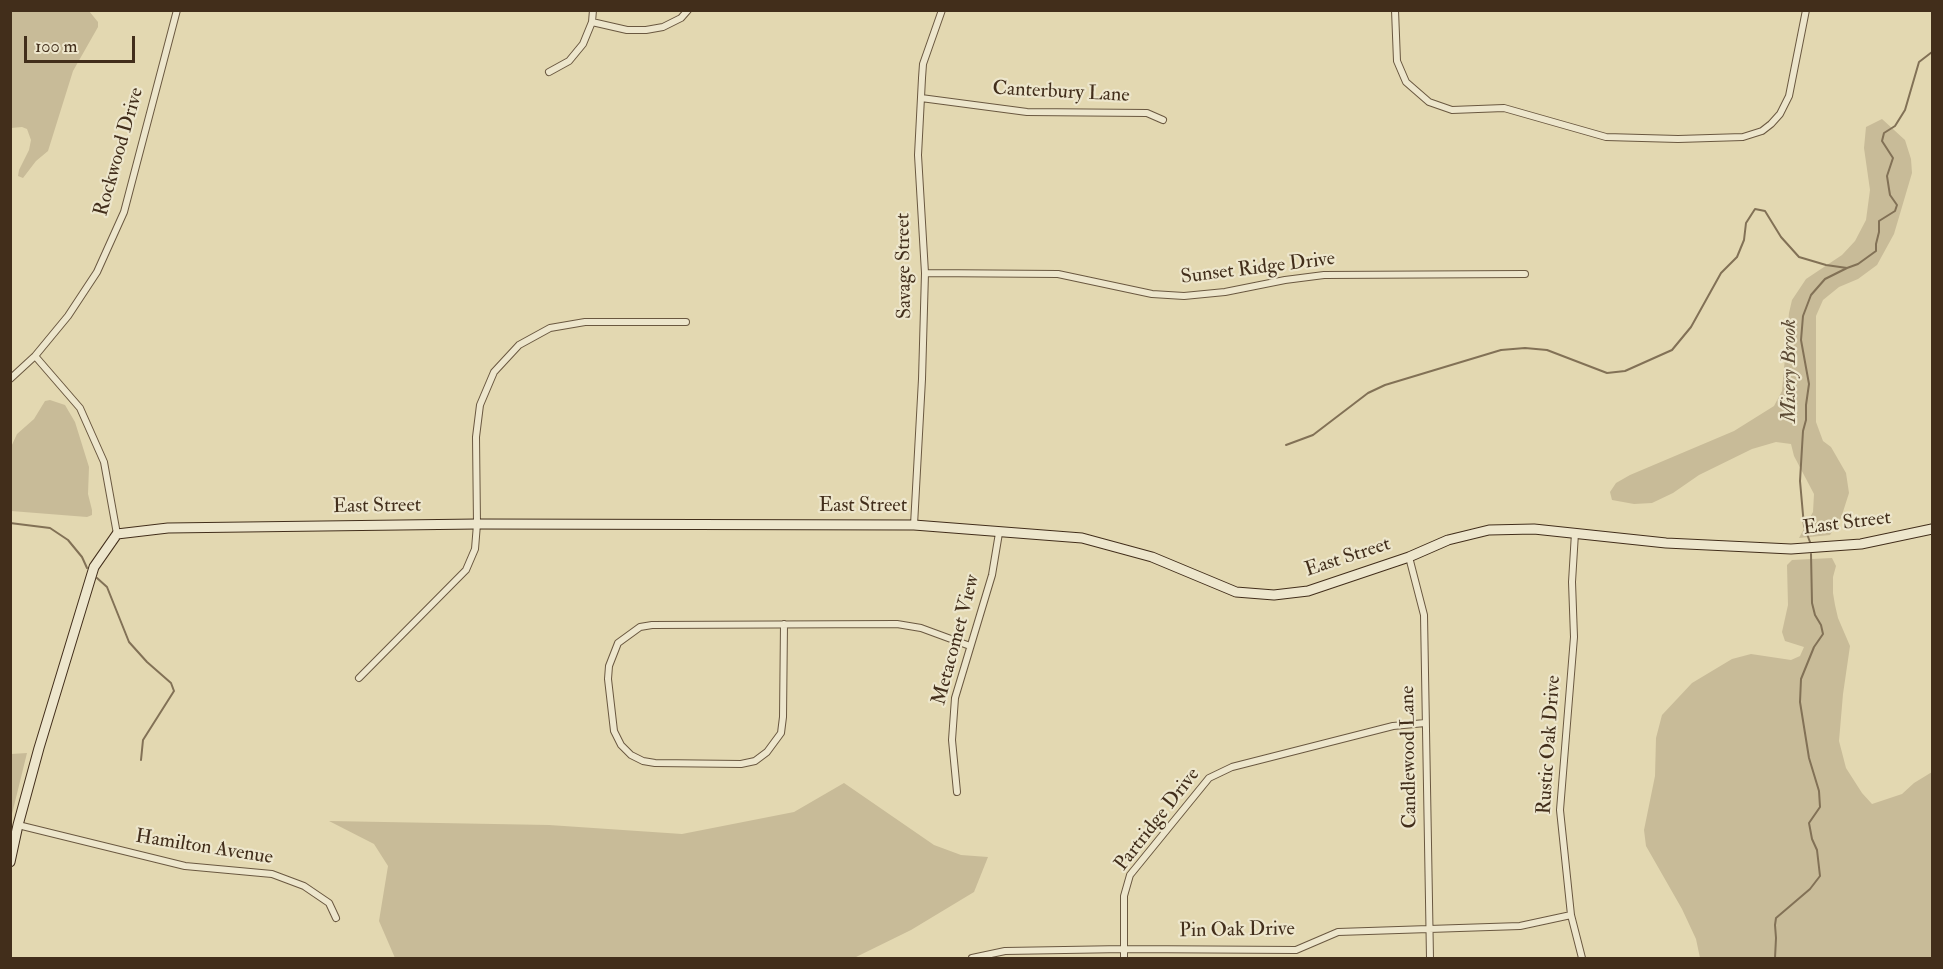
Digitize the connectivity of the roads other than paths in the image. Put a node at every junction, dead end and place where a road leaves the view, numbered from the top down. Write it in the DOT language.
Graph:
graph roads {
  1 [pos="177,10"];
  2 [pos="593,10"];
  3 [pos="688,10"];
  4 [pos="942,10"];
  5 [pos="1395,10"];
  6 [pos="1806,10"];
  7 [pos="592,22"];
  8 [pos="549,72"];
  9 [pos="921,98"];
  10 [pos="1163,120"];
  11 [pos="925,273"];
  12 [pos="1525,274"];
  13 [pos="686,322"];
  14 [pos="35,356"];
  15 [pos="10,379"];
  16 [pos="477,524"];
  17 [pos="914,525"];
  18 [pos="1932,529"];
  19 [pos="999,532"];
  20 [pos="1575,533"];
  21 [pos="117,534"];
  22 [pos="1409,557"];
  23 [pos="784,624"];
  24 [pos="970,646"];
  25 [pos="359,678"];
  26 [pos="1425,723"];
  27 [pos="957,792"];
  28 [pos="18,825"];
  29 [pos="10,862"];
  30 [pos="1571,915"];
  31 [pos="336,918"];
  32 [pos="1430,930"];
  33 [pos="1124,948"];
  34 [pos="972,958"];
  35 [pos="1124,958"];
  36 [pos="1430,958"];
  37 [pos="1582,958"];
  1 -- 14 [label="street, Rockwood Drive"];
  2 -- 7 [label="street"];
  3 -- 7 [label="street"];
  4 -- 9 [label="street, Savage Street"];
  5 -- 6 [label="street"];
  7 -- 8 [label="street"];
  9 -- 10 [label="street, Canterbury Lane"];
  9 -- 11 [label="street, Savage Street"];
  11 -- 12 [label="street, Sunset Ridge Drive"];
  11 -- 17 [label="street, Savage Street"];
  13 -- 16 [label="street"];
  14 -- 15 [label="street, Rockwood Drive"];
  14 -- 21 [label="street"];
  16 -- 17 [label="street, East Street"];
  16 -- 21 [label="street, East Street"];
  16 -- 25 [label="street"];
  17 -- 19 [label="street, East Street"];
  18 -- 20 [label="street, East Street"];
  19 -- 22 [label="street, East Street"];
  19 -- 24 [label="street, Metacomet View"];
  20 -- 22 [label="street, East Street"];
  20 -- 30 [label="street, Rustic Oak Drive"];
  21 -- 28 [label="street"];
  22 -- 26 [label="street, Candlewood Lane"];
  23 -- 23 [label="street"];
  23 -- 24 [label="street"];
  24 -- 27 [label="street, Metacomet View"];
  26 -- 32 [label="street, Candlewood Lane"];
  26 -- 33 [label="street, Partridge Drive"];
  28 -- 29 [label="street"];
  28 -- 31 [label="street, Hamilton Avenue"];
  30 -- 32 [label="street, Pin Oak Drive"];
  30 -- 37 [label="street, Rustic Oak Drive"];
  32 -- 33 [label="street, Pin Oak Drive"];
  32 -- 36 [label="street, Candlewood Lane"];
  33 -- 34 [label="street, Pin Oak Drive"];
  33 -- 35 [label="street, Partridge Drive"];
}
